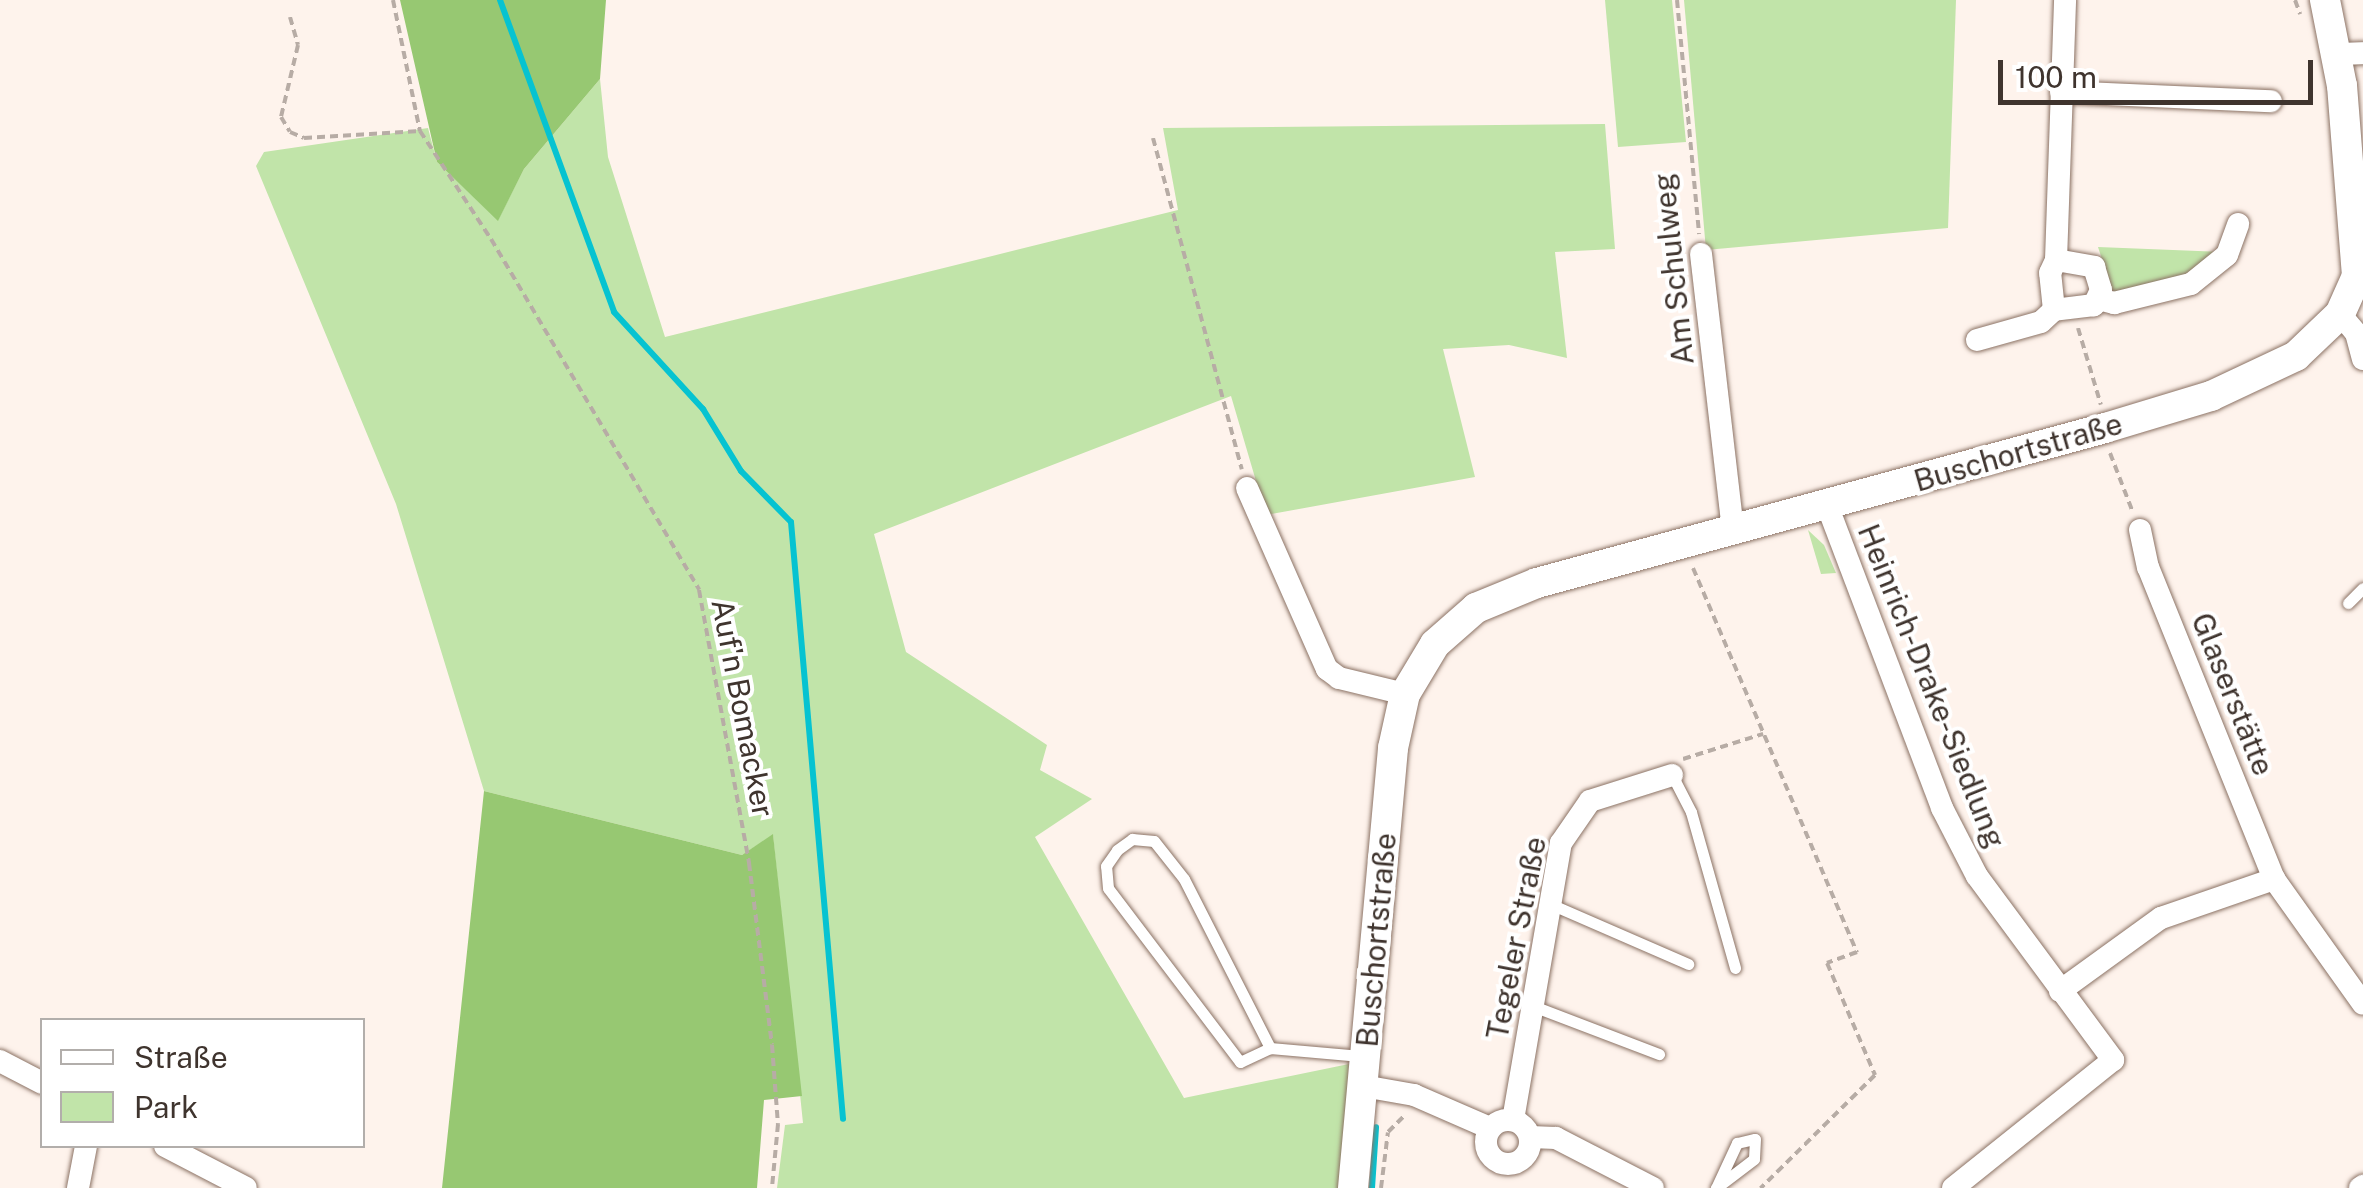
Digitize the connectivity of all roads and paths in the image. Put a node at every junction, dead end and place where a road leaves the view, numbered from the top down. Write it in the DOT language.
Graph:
graph roads {
  1 [pos="393,0"];
  2 [pos="1678,0"];
  3 [pos="2065,0"];
  4 [pos="2325,0"];
  5 [pos="290,17"];
  6 [pos="2350,54"];
  7 [pos="2352,89"];
  8 [pos="2061,92"];
  9 [pos="2271,102"];
  10 [pos="420,132"];
  11 [pos="1153,138"];
  12 [pos="2238,224"];
  13 [pos="1700,254"];
  14 [pos="2056,260"];
  15 [pos="2099,299"];
  16 [pos="2063,309"];
  17 [pos="2352,315"];
  18 [pos="1977,340"];
  19 [pos="2363,359"];
  20 [pos="2105,428"];
  21 [pos="1247,488"];
  22 [pos="1827,505"];
  23 [pos="2140,530"];
  24 [pos="1733,531"];
  25 [pos="1683,544"];
  26 [pos="2363,588"];
  27 [pos="2348,604"];
  28 [pos="1405,694"];
  29 [pos="1763,734"];
  30 [pos="1672,775"];
  31 [pos="2274,879"];
  32 [pos="1548,903"];
  33 [pos="1688,964"];
  34 [pos="1735,968"];
  35 [pos="2060,991"];
  36 [pos="2363,1004"];
  37 [pos="1532,1006"];
  38 [pos="1270,1048"];
  39 [pos="1660,1054"];
  40 [pos="0,1061"];
  41 [pos="1364,1071"];
  42 [pos="40,1082"];
  43 [pos="1414,1095"];
  44 [pos="1514,1120"];
  45 [pos="1490,1128"];
  46 [pos="1530,1137"];
  47 [pos="86,1148"];
  48 [pos="169,1148"];
  49 [pos="1512,1164"];
  50 [pos="78,1188"];
  51 [pos="246,1188"];
  52 [pos="772,1188"];
  53 [pos="1353,1188"];
  54 [pos="1381,1188"];
  55 [pos="1510,1188"];
  56 [pos="1653,1188"];
  57 [pos="1761,1188"];
  58 [pos="1953,1188"];
  1 -- 10 [label="path"];
  2 -- 13 [label="path, Am Schulweg"];
  3 -- 8 [label="street"];
  4 -- 6 [label="main road, Buschortstraße"];
  5 -- 10 [label="path"];
  6 -- 7 [label="main road, Buschortstraße"];
  7 -- 17 [label="main road, Buschortstraße"];
  8 -- 9 [label="street"];
  8 -- 14 [label="street"];
  10 -- 52 [label="path, Auf'n Bomacker"];
  11 -- 21 [label="path"];
  12 -- 15 [label="street"];
  13 -- 24 [label="street, Am Schulweg"];
  14 -- 15 [label="street"];
  14 -- 16 [label="street"];
  15 -- 16 [label="street"];
  16 -- 18 [label="street"];
  16 -- 20 [label="path"];
  17 -- 19 [label="street"];
  17 -- 20 [label="main road, Buschortstraße"];
  20 -- 22 [label="main road, Buschortstraße"];
  20 -- 23 [label="path"];
  21 -- 28 [label="street"];
  22 -- 24 [label="main road, Buschortstraße"];
  22 -- 35 [label="street, Heinrich-Drake-Siedlung"];
  23 -- 31 [label="street, Glaserstätte"];
  24 -- 25 [label="main road, Buschortstraße"];
  25 -- 28 [label="main road, Buschortstraße"];
  25 -- 29 [label="path"];
  26 -- 27 [label="lane"];
  28 -- 41 [label="main road, Buschortstraße"];
  29 -- 30 [label="path"];
  29 -- 57 [label="path"];
  30 -- 32 [label="street, Tegeler Straße"];
  30 -- 34 [label="lane"];
  31 -- 35 [label="street"];
  31 -- 36 [label="street, Glaserstätte"];
  32 -- 33 [label="lane"];
  32 -- 37 [label="street, Tegeler Straße"];
  35 -- 58 [label="street, Heinrich-Drake-Siedlung"];
  37 -- 39 [label="lane"];
  37 -- 44 [label="street, Tegeler Straße"];
  38 -- 38 [label="lane"];
  38 -- 41 [label="lane"];
  40 -- 42 [label="street"];
  41 -- 43 [label="street"];
  41 -- 53 [label="main road, Buschortstraße"];
  43 -- 45 [label="street"];
  43 -- 54 [label="path"];
  44 -- 45 [label="street"];
  44 -- 46 [label="street"];
  45 -- 49 [label="street"];
  46 -- 49 [label="street"];
  46 -- 56 [label="street"];
  47 -- 50 [label="street"];
  48 -- 51 [label="street"];
  49 -- 55 [label="street"];
}
